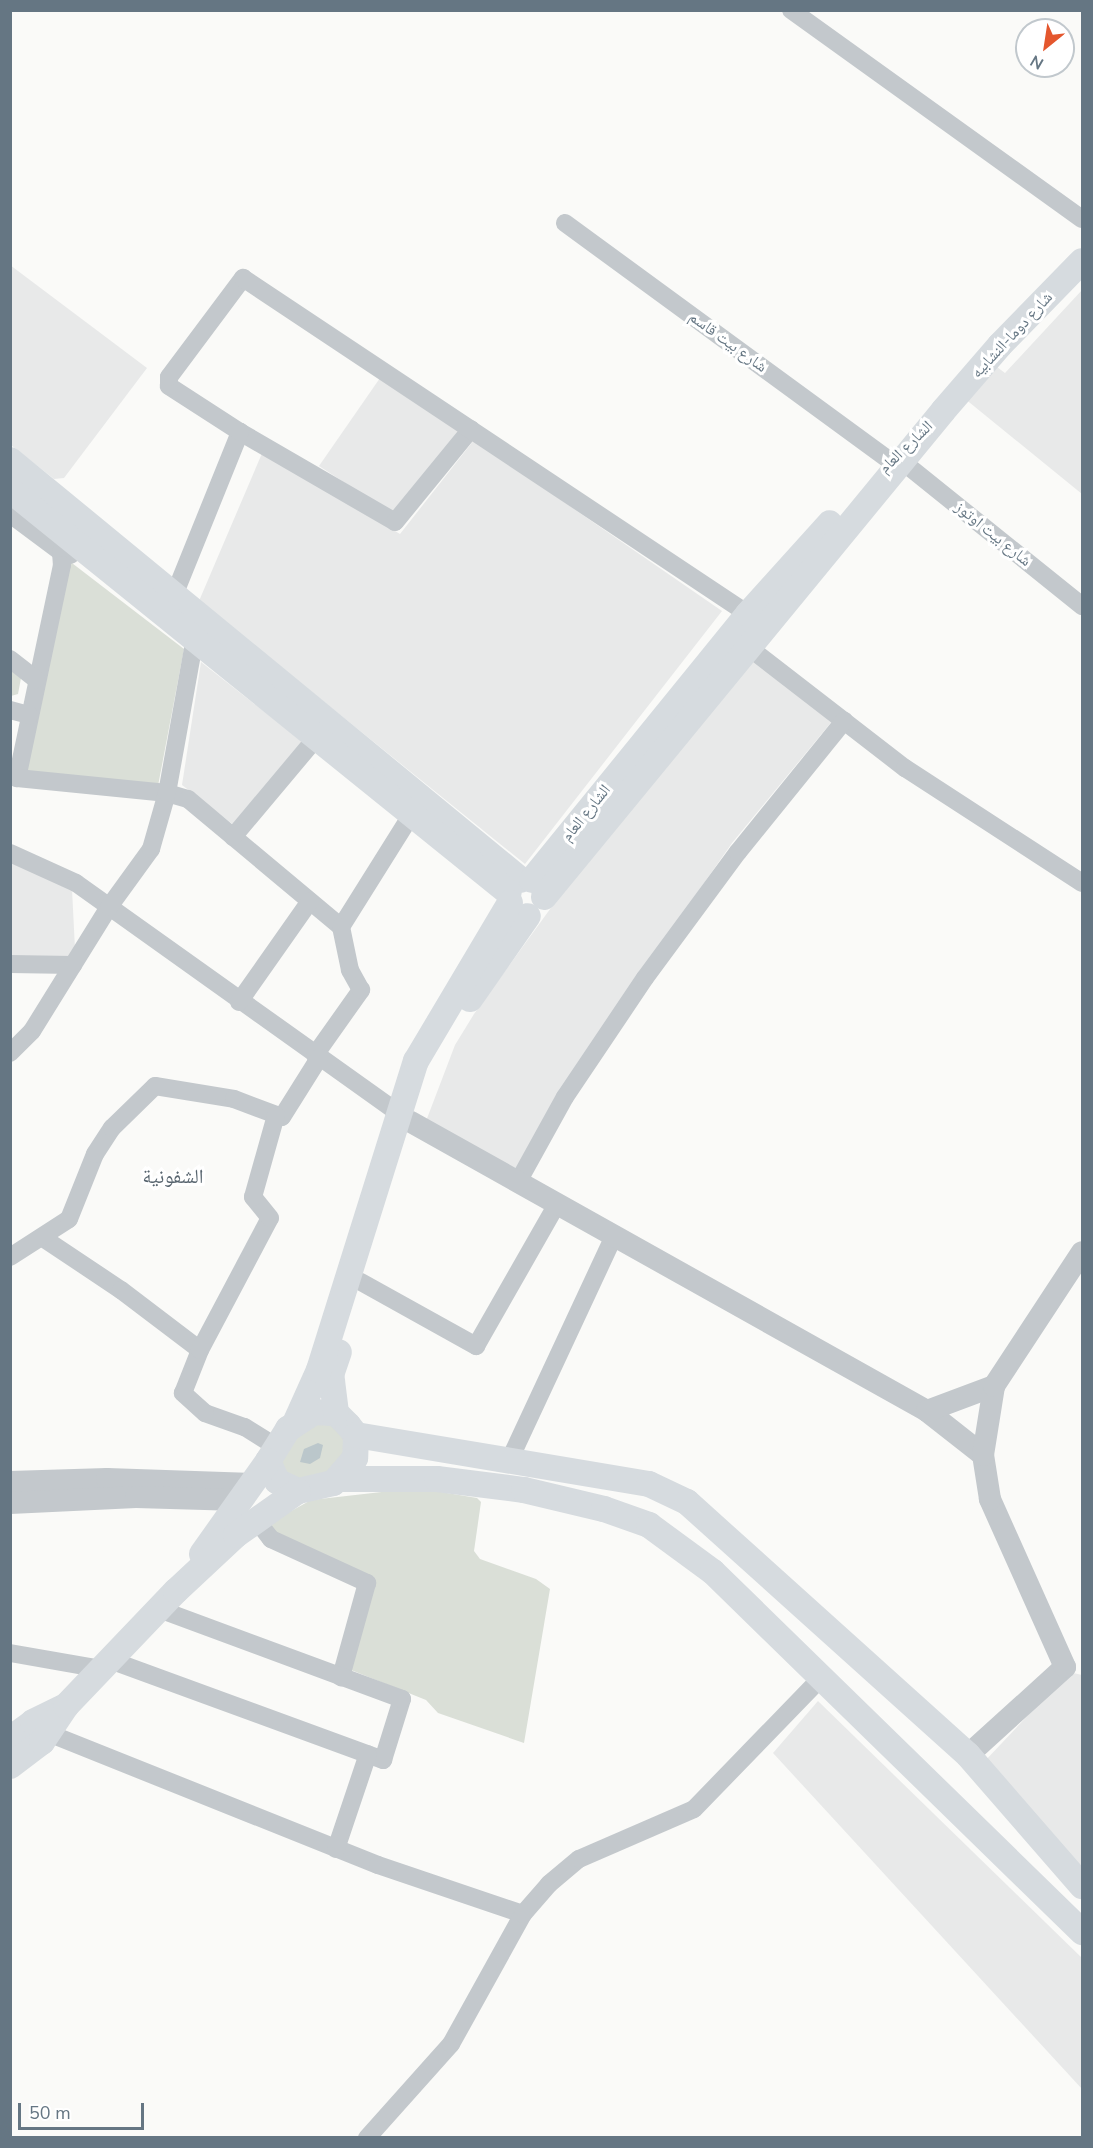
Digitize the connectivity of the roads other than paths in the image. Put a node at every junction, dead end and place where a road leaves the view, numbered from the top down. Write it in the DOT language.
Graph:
graph roads {
  1 [pos="791,10"];
  2 [pos="1083,219"];
  3 [pos="565,223"];
  4 [pos="1083,261"];
  5 [pos="943,411"];
  6 [pos="471,429"];
  7 [pos="240,432"];
  8 [pos="10,460"];
  9 [pos="897,462"];
  10 [pos="10,490"];
  11 [pos="10,514"];
  12 [pos="61,552"];
  13 [pos="106,565"];
  14 [pos="175,593"];
  15 [pos="1083,606"];
  16 [pos="748,614"];
  17 [pos="195,637"];
  18 [pos="747,646"];
  19 [pos="10,659"];
  20 [pos="36,679"];
  21 [pos="10,710"];
  22 [pos="29,715"];
  23 [pos="844,721"];
  24 [pos="317,737"];
  25 [pos="167,793"];
  26 [pos="412,814"];
  27 [pos="234,837"];
  28 [pos="10,853"];
  29 [pos="1083,883"];
  30 [pos="524,895"];
  31 [pos="310,902"];
  32 [pos="109,906"];
  33 [pos="341,927"];
  34 [pos="10,964"];
  35 [pos="73,965"];
  36 [pos="239,1002"];
  37 [pos="10,1053"];
  38 [pos="317,1057"];
  39 [pos="276,1115"];
  40 [pos="405,1118"];
  41 [pos="518,1182"];
  42 [pos="557,1204"];
  43 [pos="614,1236"];
  44 [pos="43,1238"];
  45 [pos="1083,1252"];
  46 [pos="10,1257"];
  47 [pos="361,1282"];
  48 [pos="200,1350"];
  49 [pos="994,1386"];
  50 [pos="927,1412"];
  51 [pos="336,1413"];
  52 [pos="296,1421"];
  53 [pos="356,1435"];
  54 [pos="271,1453"];
  55 [pos="983,1455"];
  56 [pos="510,1459"];
  57 [pos="340,1479"];
  58 [pos="10,1482"];
  59 [pos="298,1491"];
  60 [pos="246,1492"];
  61 [pos="10,1503"];
  62 [pos="256,1521"];
  63 [pos="167,1600"];
  64 [pos="10,1653"];
  65 [pos="1074,1661"];
  66 [pos="106,1664"];
  67 [pos="341,1677"];
  68 [pos="820,1679"];
  69 [pos="66,1706"];
  70 [pos="48,1733"];
  71 [pos="10,1739"];
  72 [pos="368,1754"];
  73 [pos="968,1755"];
  74 [pos="10,1766"];
  75 [pos="336,1849"];
  76 [pos="1083,1886"];
  77 [pos="523,1914"];
  78 [pos="1083,1932"];
  79 [pos="367,2138"];
  1 -- 2 [label="street"];
  3 -- 9 [label="street, شارع بيت قاسم"];
  4 -- 5 [label="main road, شارع دوما-النشابيه"];
  5 -- 9 [label="main road, الشارع العام"];
  6 -- 7 [label="street"];
  6 -- 7 [label="street"];
  6 -- 16 [label="street"];
  7 -- 14 [label="street"];
  8 -- 14 [label="main road"];
  9 -- 15 [label="street, شارع بيت اوتوز"];
  9 -- 16 [label="main road, الشارع العام"];
  9 -- 18 [label="main road, الشارع العام"];
  10 -- 13 [label="main road"];
  11 -- 12 [label="street"];
  12 -- 13 [label="street"];
  12 -- 20 [label="street"];
  13 -- 17 [label="main road"];
  14 -- 30 [label="main road"];
  16 -- 30 [label="main road, الشارع العام"];
  17 -- 24 [label="main road"];
  17 -- 25 [label="street"];
  18 -- 23 [label="street"];
  18 -- 30 [label="main road, الشارع العام"];
  19 -- 20 [label="street"];
  20 -- 22 [label="street"];
  21 -- 22 [label="street"];
  22 -- 25 [label="street"];
  23 -- 29 [label="street"];
  23 -- 41 [label="street"];
  24 -- 26 [label="main road"];
  24 -- 27 [label="street"];
  25 -- 27 [label="street"];
  25 -- 32 [label="street"];
  26 -- 30 [label="main road"];
  26 -- 33 [label="street"];
  27 -- 31 [label="street"];
  28 -- 32 [label="street"];
  30 -- 40 [label="main road"];
  31 -- 33 [label="street"];
  31 -- 36 [label="street"];
  32 -- 35 [label="street"];
  32 -- 36 [label="street"];
  33 -- 38 [label="street"];
  34 -- 35 [label="street"];
  35 -- 37 [label="street"];
  36 -- 38 [label="street"];
  38 -- 39 [label="street"];
  38 -- 40 [label="street"];
  39 -- 44 [label="street"];
  39 -- 48 [label="street"];
  40 -- 41 [label="street"];
  40 -- 47 [label="main road"];
  40 -- 52 [label="main road"];
  41 -- 42 [label="street"];
  42 -- 43 [label="street"];
  42 -- 47 [label="street"];
  43 -- 50 [label="street"];
  43 -- 56 [label="street"];
  44 -- 46 [label="street"];
  44 -- 48 [label="street"];
  45 -- 49 [label="street"];
  47 -- 51 [label="main road"];
  48 -- 54 [label="street"];
  49 -- 50 [label="street"];
  49 -- 55 [label="street"];
  50 -- 55 [label="street"];
  51 -- 52 [label="main road"];
  51 -- 53 [label="main road"];
  52 -- 54 [label="main road"];
  53 -- 56 [label="main road"];
  53 -- 57 [label="main road"];
  54 -- 59 [label="main road"];
  54 -- 60 [label="main road"];
  55 -- 65 [label="street"];
  56 -- 73 [label="main road"];
  57 -- 59 [label="main road"];
  57 -- 68 [label="main road"];
  58 -- 60 [label="street"];
  59 -- 62 [label="main road"];
  60 -- 61 [label="street"];
  60 -- 63 [label="main road"];
  62 -- 63 [label="main road"];
  62 -- 67 [label="street"];
  63 -- 66 [label="main road"];
  63 -- 67 [label="street"];
  64 -- 66 [label="street"];
  65 -- 73 [label="street"];
  66 -- 69 [label="main road"];
  66 -- 72 [label="street"];
  67 -- 72 [label="street"];
  68 -- 77 [label="street"];
  68 -- 78 [label="main road"];
  69 -- 70 [label="main road"];
  69 -- 71 [label="main road"];
  70 -- 74 [label="main road"];
  70 -- 75 [label="street"];
  72 -- 75 [label="street"];
  73 -- 76 [label="main road"];
  75 -- 77 [label="street"];
  77 -- 79 [label="street"];
}
